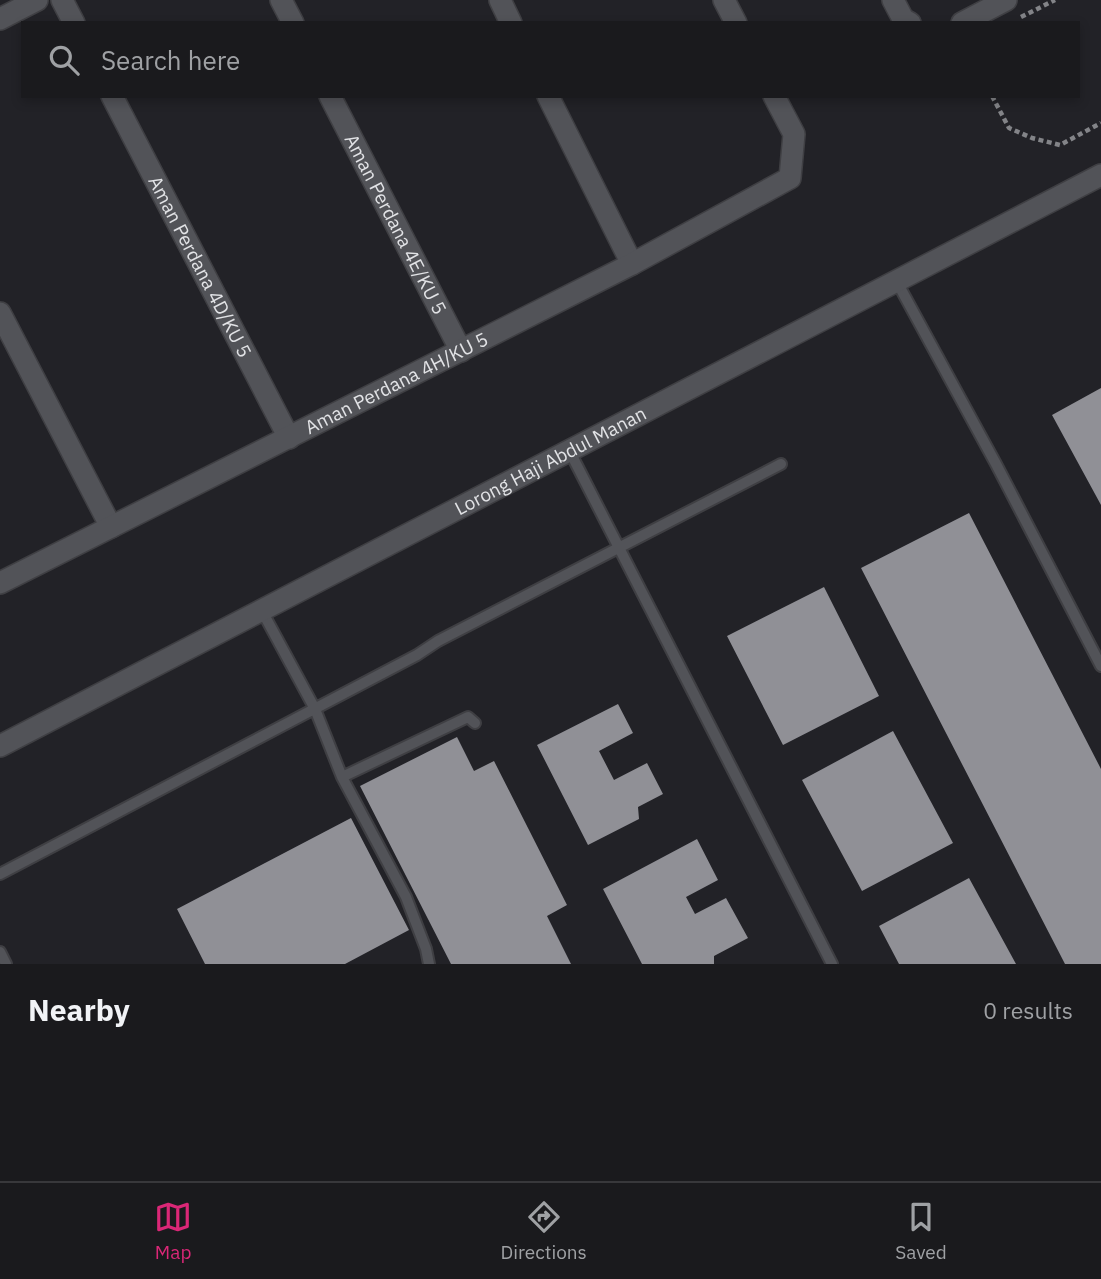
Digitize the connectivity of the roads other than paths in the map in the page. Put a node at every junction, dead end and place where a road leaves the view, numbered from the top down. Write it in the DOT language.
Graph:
graph roads {
  1 [pos="37,0"];
  2 [pos="62,0"];
  3 [pos="281,0"];
  4 [pos="500,0"];
  5 [pos="724,0"];
  6 [pos="893,0"];
  7 [pos="1006,0"];
  8 [pos="0,19"];
  9 [pos="73,21"];
  10 [pos="292,21"];
  11 [pos="510,21"];
  12 [pos="735,21"];
  13 [pos="906,21"];
  14 [pos="966,21"];
  15 [pos="113,98"];
  16 [pos="331,98"];
  17 [pos="549,98"];
  18 [pos="775,98"];
  19 [pos="1101,175"];
  20 [pos="632,264"];
  21 [pos="897,282"];
  22 [pos="0,313"];
  23 [pos="461,351"];
  24 [pos="289,438"];
  25 [pos="570,452"];
  26 [pos="780,464"];
  27 [pos="111,527"];
  28 [pos="619,549"];
  29 [pos="0,583"];
  30 [pos="262,611"];
  31 [pos="1101,666"];
  32 [pos="315,709"];
  33 [pos="475,723"];
  34 [pos="0,746"];
  35 [pos="342,777"];
  36 [pos="0,874"];
  37 [pos="0,952"];
  38 [pos="6,964"];
  39 [pos="429,964"];
  40 [pos="832,964"];
  1 -- 8 [label="street"];
  2 -- 9 [label="street"];
  3 -- 10 [label="street"];
  4 -- 11 [label="street"];
  5 -- 12 [label="street"];
  6 -- 13 [label="street"];
  7 -- 14 [label="street"];
  15 -- 24 [label="street, Aman Perdana 4D/KU 5"];
  16 -- 23 [label="street, Aman Perdana 4E/KU 5"];
  17 -- 20 [label="street"];
  18 -- 20 [label="street, Aman Perdana 4H/KU 5"];
  19 -- 21 [label="street, Lorong Haji Abdul Manan"];
  20 -- 23 [label="street, Aman Perdana 4H/KU 5"];
  21 -- 25 [label="street, Lorong Haji Abdul Manan"];
  21 -- 31 [label="lane"];
  22 -- 27 [label="street"];
  23 -- 24 [label="street, Aman Perdana 4H/KU 5"];
  24 -- 27 [label="street, Aman Perdana 4H/KU 5"];
  25 -- 28 [label="lane"];
  25 -- 30 [label="street, Lorong Haji Abdul Manan"];
  26 -- 28 [label="lane"];
  27 -- 29 [label="street, Aman Perdana 4H/KU 5"];
  28 -- 32 [label="lane"];
  28 -- 40 [label="lane"];
  30 -- 32 [label="lane"];
  30 -- 34 [label="street, Lorong Haji Abdul Manan"];
  32 -- 35 [label="lane"];
  32 -- 36 [label="lane"];
  33 -- 35 [label="lane"];
  35 -- 39 [label="lane"];
  37 -- 38 [label="lane"];
}
